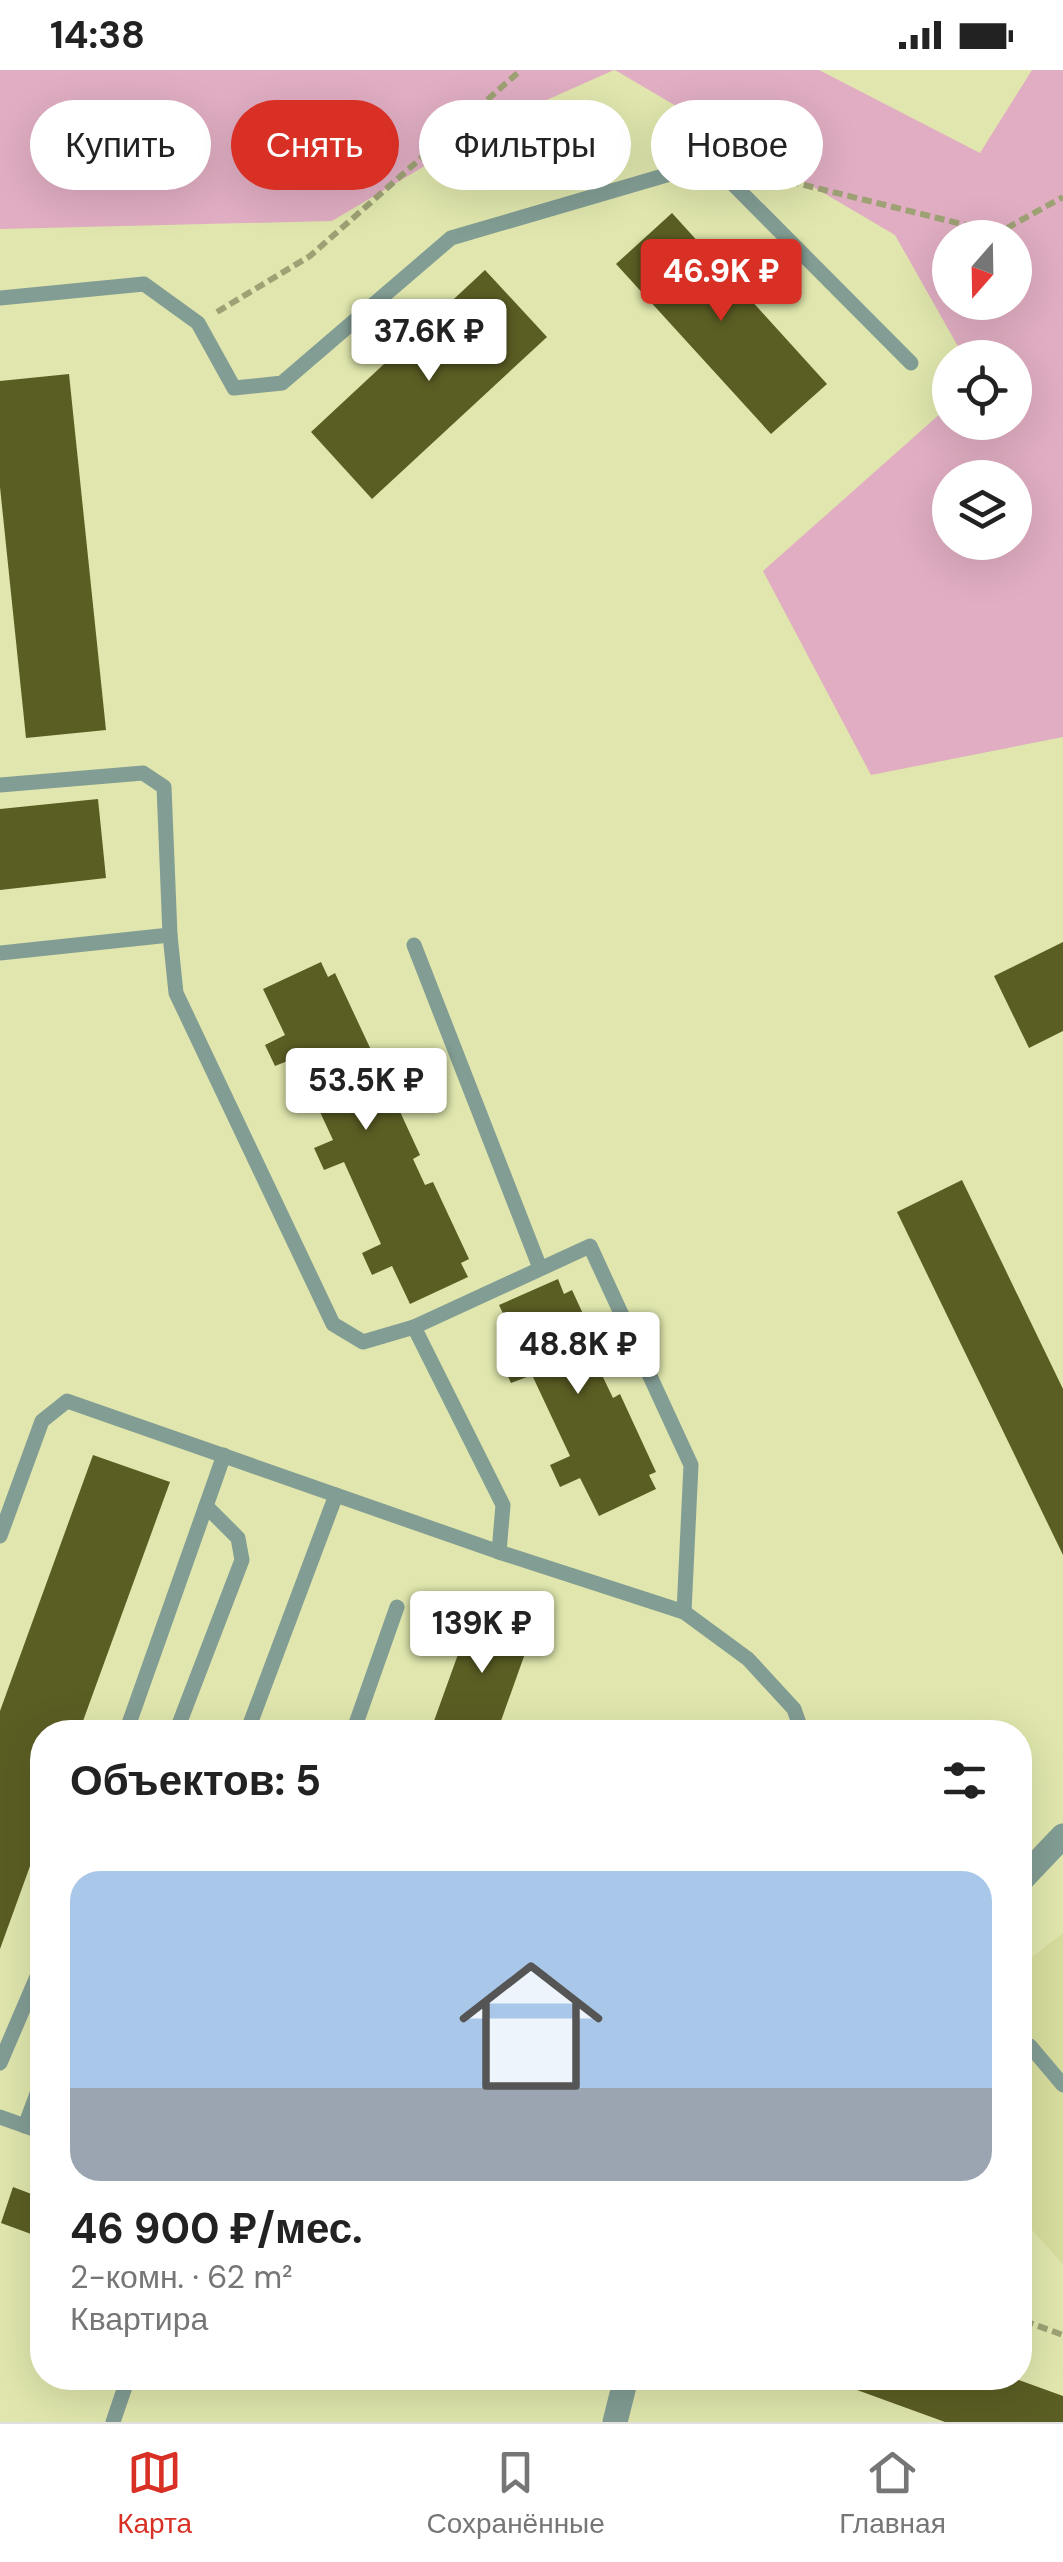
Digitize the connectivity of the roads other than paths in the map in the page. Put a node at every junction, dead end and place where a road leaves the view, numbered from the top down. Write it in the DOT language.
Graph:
graph roads {
  1 [pos="0,298"];
  2 [pos="911,363"];
  3 [pos="0,785"];
  4 [pos="170,935"];
  5 [pos="414,946"];
  6 [pos="0,953"];
  7 [pos="540,1268"];
  8 [pos="414,1327"];
  9 [pos="224,1456"];
  10 [pos="336,1495"];
  11 [pos="206,1506"];
  12 [pos="0,1536"];
  13 [pos="499,1552"];
  14 [pos="396,1607"];
  15 [pos="684,1612"];
  16 [pos="130,1720"];
  17 [pos="181,1720"];
  18 [pos="252,1720"];
  19 [pos="357,1720"];
  20 [pos="798,1720"];
  21 [pos="1063,1836"];
  22 [pos="1032,1868"];
  23 [pos="30,1993"];
  24 [pos="1032,2048"];
  25 [pos="0,2063"];
  26 [pos="1063,2085"];
  27 [pos="30,2112"];
  28 [pos="0,2117"];
  29 [pos="25,2126"];
  30 [pos="30,2128"];
  31 [pos="124,2390"];
  32 [pos="623,2390"];
  33 [pos="113,2422"];
  34 [pos="616,2422"];
  1 -- 2 [label="lane"];
  3 -- 4 [label="lane"];
  4 -- 6 [label="lane"];
  4 -- 8 [label="lane"];
  5 -- 7 [label="lane"];
  7 -- 8 [label="lane"];
  7 -- 15 [label="lane"];
  8 -- 13 [label="lane"];
  9 -- 10 [label="lane"];
  9 -- 11 [label="lane"];
  9 -- 12 [label="lane"];
  10 -- 13 [label="lane"];
  10 -- 18 [label="lane"];
  11 -- 16 [label="lane"];
  11 -- 17 [label="lane"];
  13 -- 15 [label="lane"];
  14 -- 19 [label="lane"];
  15 -- 20 [label="lane"];
  21 -- 22 [label="street"];
  23 -- 25 [label="lane"];
  24 -- 26 [label="lane"];
  27 -- 29 [label="lane"];
  28 -- 29 [label="lane"];
  29 -- 30 [label="lane"];
  31 -- 33 [label="lane"];
  32 -- 34 [label="street"];
}
